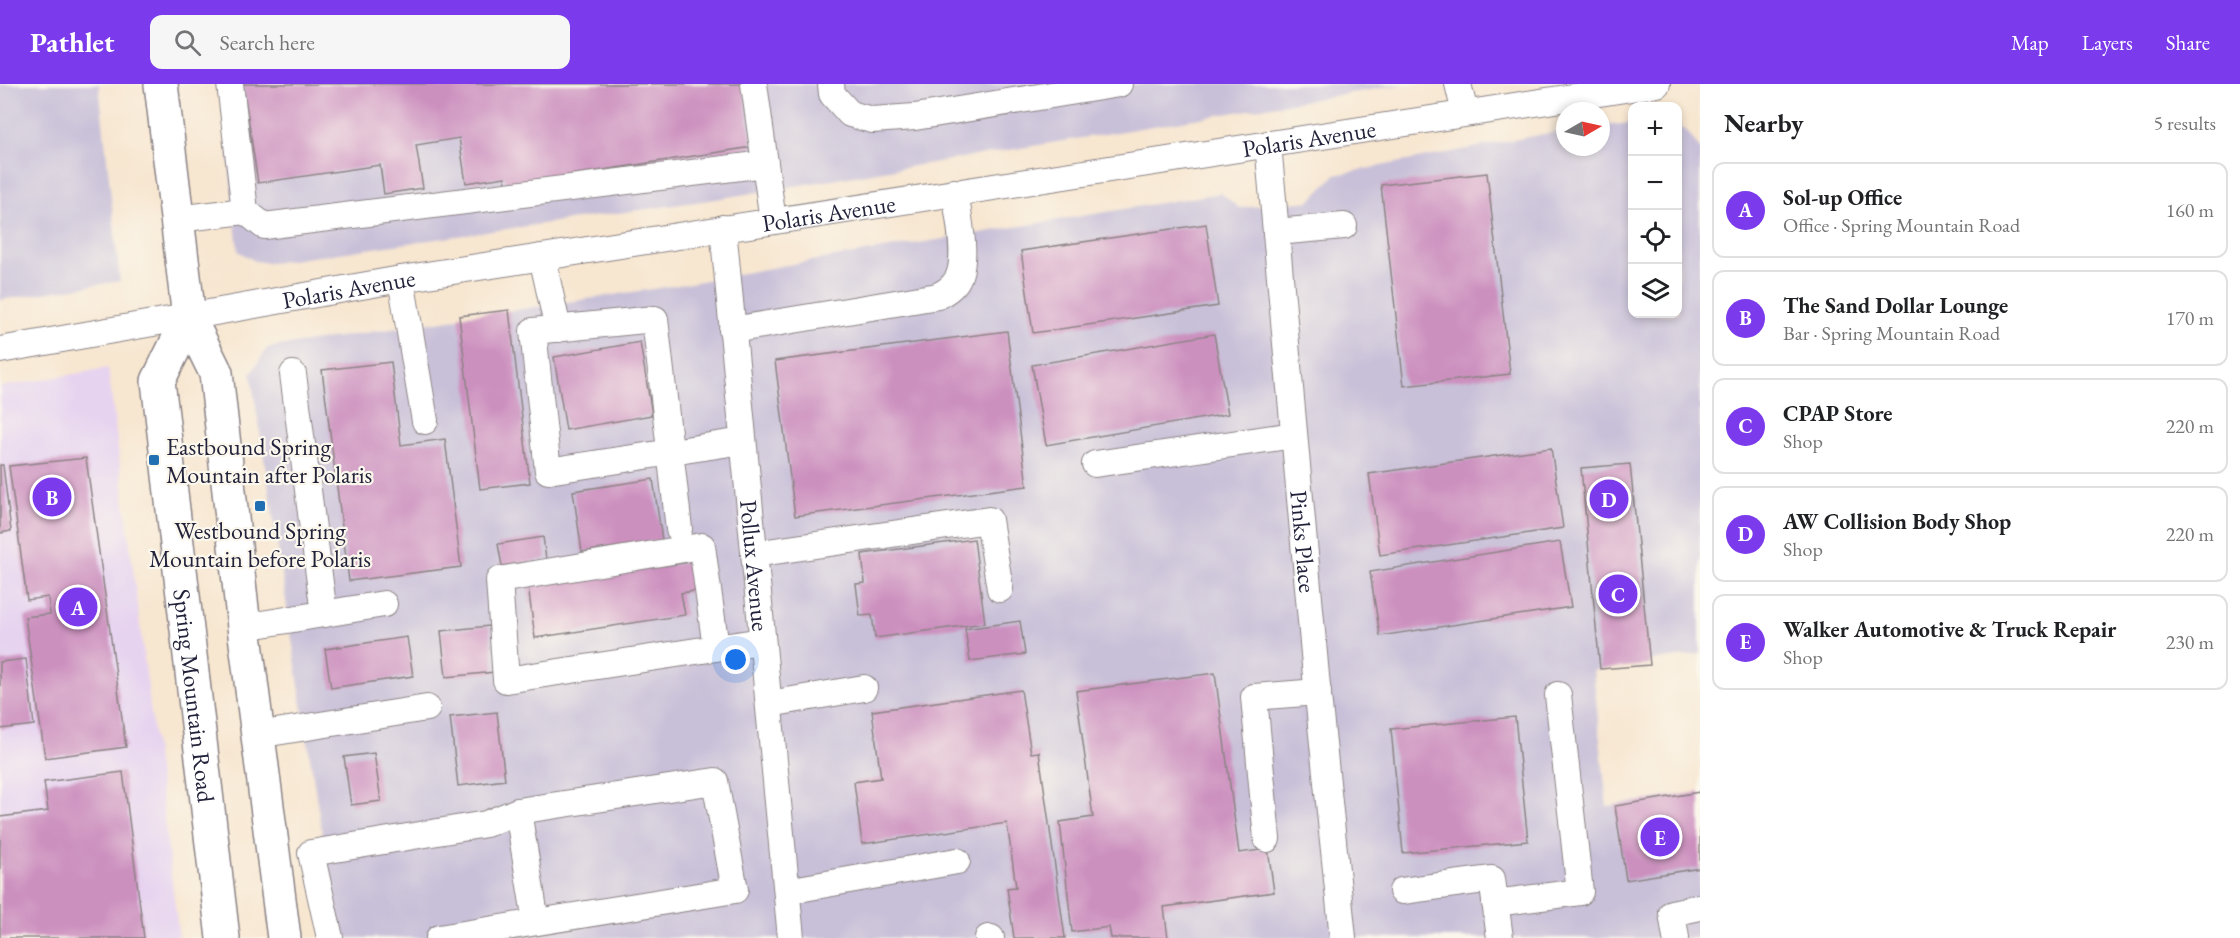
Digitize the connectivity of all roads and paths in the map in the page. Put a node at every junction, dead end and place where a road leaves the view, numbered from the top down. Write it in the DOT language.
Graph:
graph roads {
  1 [pos="160,84"];
  2 [pos="230,84"];
  3 [pos="754,84"];
  4 [pos="831,84"];
  5 [pos="1119,84"];
  6 [pos="1458,84"];
  7 [pos="1657,84"];
  8 [pos="1465,114"];
  9 [pos="1268,144"];
  10 [pos="765,164"];
  11 [pos="955,192"];
  12 [pos="245,211"];
  13 [pos="177,219"];
  14 [pos="773,221"];
  15 [pos="1344,226"];
  16 [pos="723,228"];
  17 [pos="1276,232"];
  18 [pos="543,257"];
  19 [pos="401,279"];
  20 [pos="189,318"];
  21 [pos="558,329"];
  22 [pos="732,330"];
  23 [pos="0,350"];
  24 [pos="293,374"];
  25 [pos="425,421"];
  26 [pos="1294,435"];
  27 [pos="743,441"];
  28 [pos="670,453"];
  29 [pos="1095,464"];
  30 [pos="679,529"];
  31 [pos="754,554"];
  32 [pos="1000,589"];
  33 [pos="384,604"];
  34 [pos="324,614"];
  35 [pos="244,627"];
  36 [pos="762,641"];
  37 [pos="717,648"];
  38 [pos="864,688"];
  39 [pos="1318,692"];
  40 [pos="1557,695"];
  41 [pos="769,704"];
  42 [pos="427,708"];
  43 [pos="257,735"];
  44 [pos="518,812"];
  45 [pos="1266,839"];
  46 [pos="957,861"];
  47 [pos="787,891"];
  48 [pos="1402,891"];
  49 [pos="1495,903"];
  50 [pos="1700,907"];
  51 [pos="536,922"];
  52 [pos="224,938"];
  53 [pos="284,938"];
  54 [pos="330,938"];
  55 [pos="439,938"];
  56 [pos="791,938"];
  57 [pos="1344,938"];
  58 [pos="1500,938"];
  59 [pos="1676,938"];
  1 -- 13 [label="main road"];
  2 -- 12 [label="street"];
  3 -- 10 [label="street"];
  4 -- 5 [label="street"];
  6 -- 8 [label="street"];
  7 -- 8 [label="street, Polaris Avenue"];
  8 -- 9 [label="street, Polaris Avenue"];
  9 -- 11 [label="street, Polaris Avenue"];
  9 -- 17 [label="street, Pinks Place"];
  10 -- 12 [label="street"];
  10 -- 14 [label="street"];
  11 -- 14 [label="street, Polaris Avenue"];
  11 -- 22 [label="street"];
  12 -- 13 [label="street"];
  13 -- 20 [label="main road"];
  14 -- 16 [label="street, Polaris Avenue"];
  15 -- 17 [label="street"];
  16 -- 18 [label="street, Polaris Avenue"];
  16 -- 22 [label="street, Pollux Avenue"];
  17 -- 26 [label="street, Pinks Place"];
  18 -- 19 [label="street, Polaris Avenue"];
  18 -- 21 [label="street"];
  19 -- 20 [label="street, Polaris Avenue"];
  19 -- 25 [label="street"];
  20 -- 23 [label="street, Polaris Avenue"];
  20 -- 35 [label="main road"];
  20 -- 52 [label="main road, Spring Mountain Road"];
  21 -- 28 [label="street"];
  21 -- 28 [label="street"];
  22 -- 27 [label="street, Pollux Avenue"];
  24 -- 34 [label="street"];
  26 -- 29 [label="street"];
  26 -- 39 [label="street, Pinks Place"];
  27 -- 28 [label="street"];
  27 -- 31 [label="street, Pollux Avenue"];
  28 -- 30 [label="street"];
  31 -- 32 [label="street"];
  31 -- 36 [label="street, Pollux Avenue"];
  33 -- 34 [label="street"];
  34 -- 35 [label="street"];
  35 -- 43 [label="main road"];
  36 -- 37 [label="street"];
  36 -- 41 [label="street, Pollux Avenue"];
  37 -- 37 [label="street"];
  38 -- 41 [label="street"];
  39 -- 45 [label="street"];
  39 -- 57 [label="street, Pinks Place"];
  40 -- 49 [label="street"];
  41 -- 47 [label="street, Pollux Avenue"];
  42 -- 43 [label="street"];
  43 -- 53 [label="main road"];
  44 -- 51 [label="street"];
  44 -- 51 [label="street"];
  44 -- 54 [label="street"];
  46 -- 47 [label="street"];
  47 -- 56 [label="street, Pollux Avenue"];
  48 -- 49 [label="street"];
  49 -- 58 [label="street"];
  50 -- 59 [label="street"];
  51 -- 55 [label="street"];
}
